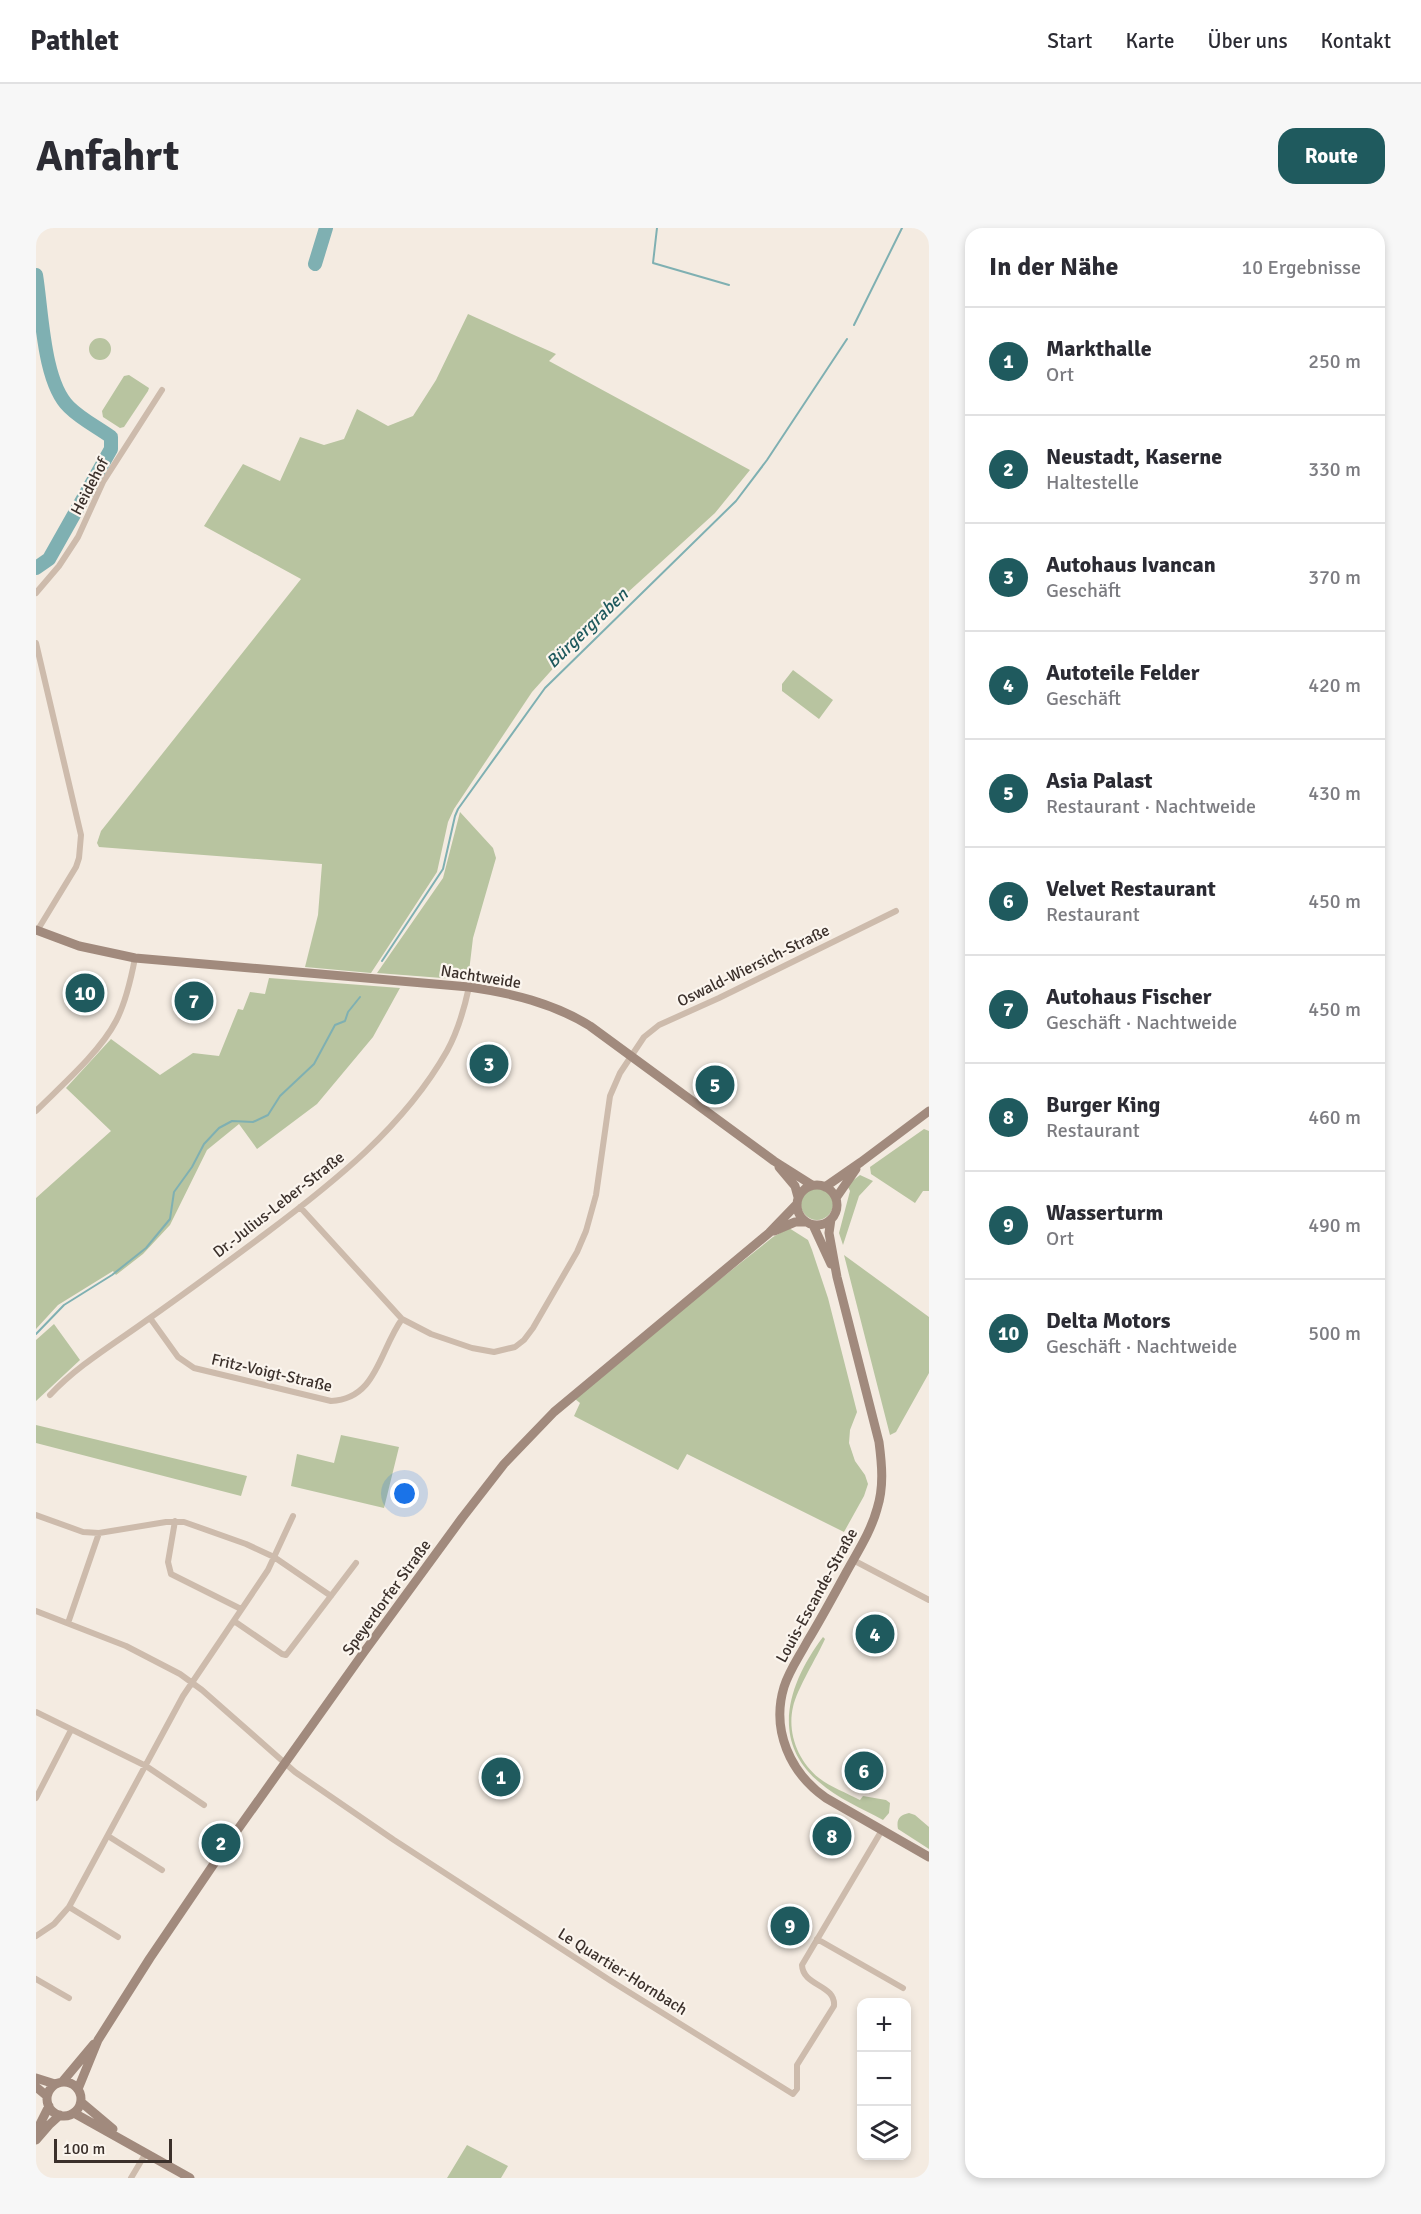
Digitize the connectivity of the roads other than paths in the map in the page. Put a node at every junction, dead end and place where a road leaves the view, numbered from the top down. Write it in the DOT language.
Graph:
graph roads {
  1 [pos="162,390"];
  2 [pos="36,593"];
  3 [pos="36,643"];
  4 [pos="896,912"];
  5 [pos="37,931"];
  6 [pos="135,958"];
  7 [pos="469,987"];
  8 [pos="631,1056"];
  9 [pos="36,1111"];
  10 [pos="929,1111"];
  11 [pos="774,1161"];
  12 [pos="861,1162"];
  13 [pos="812,1185"];
  14 [pos="825,1187"];
  15 [pos="836,1197"];
  16 [pos="797,1201"];
  17 [pos="300,1207"];
  18 [pos="831,1220"];
  19 [pos="809,1223"];
  20 [pos="769,1233"];
  21 [pos="837,1277"];
  22 [pos="150,1318"];
  23 [pos="402,1319"];
  24 [pos="50,1395"];
  25 [pos="36,1515"];
  26 [pos="293,1516"];
  27 [pos="175,1521"];
  28 [pos="99,1533"];
  29 [pos="274,1557"];
  30 [pos="853,1560"];
  31 [pos="356,1563"];
  32 [pos="331,1596"];
  33 [pos="929,1600"];
  34 [pos="241,1610"];
  35 [pos="36,1611"];
  36 [pos="234,1621"];
  37 [pos="68,1623"];
  38 [pos="192,1682"];
  39 [pos="36,1712"];
  40 [pos="71,1730"];
  41 [pos="284,1764"];
  42 [pos="146,1766"];
  43 [pos="36,1798"];
  44 [pos="204,1805"];
  45 [pos="882,1830"];
  46 [pos="108,1836"];
  47 [pos="929,1857"];
  48 [pos="162,1870"];
  49 [pos="69,1907"];
  50 [pos="36,1936"];
  51 [pos="118,1937"];
  52 [pos="817,1939"];
  53 [pos="36,1979"];
  54 [pos="903,1988"];
  55 [pos="69,1998"];
  56 [pos="98,2040"];
  57 [pos="36,2078"];
  58 [pos="59,2083"];
  59 [pos="36,2087"];
  60 [pos="78,2089"];
  61 [pos="47,2096"];
  62 [pos="81,2102"];
  63 [pos="49,2106"];
  64 [pos="74,2113"];
  65 [pos="60,2115"];
  66 [pos="36,2132"];
  67 [pos="36,2140"];
  68 [pos="131,2145"];
  69 [pos="146,2153"];
  70 [pos="131,2178"];
  71 [pos="190,2178"];
  1 -- 2 [label="street, Heidehof"];
  3 -- 5 [label="street, Nachtweide"];
  4 -- 8 [label="street, Oswald-Wiersich-Straße"];
  5 -- 6 [label="street, Nachtweide"];
  6 -- 7 [label="street, Nachtweide"];
  6 -- 9 [label="street"];
  7 -- 8 [label="street, Nachtweide"];
  7 -- 17 [label="street, Dr.-Julius-Leber-Straße"];
  8 -- 11 [label="street, Nachtweide"];
  8 -- 23 [label="street, Oswald-Wiersich-Straße"];
  10 -- 12 [label="street"];
  11 -- 13 [label="street, Nachtweide"];
  11 -- 16 [label="street, Nachtweide"];
  12 -- 14 [label="street"];
  12 -- 15 [label="street"];
  13 -- 14 [label="street"];
  13 -- 16 [label="street"];
  14 -- 15 [label="street"];
  15 -- 18 [label="street"];
  16 -- 19 [label="street"];
  16 -- 20 [label="street, Speyerdorfer Straße"];
  17 -- 22 [label="street, Dr.-Julius-Leber-Straße"];
  17 -- 23 [label="street, Oswald-Wiersich-Straße"];
  18 -- 19 [label="street"];
  18 -- 21 [label="street, Louis-Escande-Straße"];
  19 -- 20 [label="street, Speyerdorfer Straße"];
  19 -- 21 [label="street, Louis-Escande-Straße"];
  20 -- 41 [label="street, Speyerdorfer Straße"];
  21 -- 30 [label="street, Louis-Escande-Straße"];
  22 -- 23 [label="street, Fritz-Voigt-Straße"];
  22 -- 24 [label="street, Dr.-Julius-Leber-Straße"];
  25 -- 28 [label="street"];
  26 -- 29 [label="street"];
  27 -- 28 [label="street"];
  27 -- 29 [label="street"];
  27 -- 34 [label="street"];
  28 -- 37 [label="street"];
  29 -- 32 [label="street"];
  29 -- 34 [label="street"];
  30 -- 33 [label="street"];
  30 -- 45 [label="street, Louis-Escande-Straße"];
  31 -- 32 [label="street"];
  32 -- 36 [label="street"];
  34 -- 36 [label="street"];
  35 -- 37 [label="street"];
  36 -- 38 [label="street"];
  37 -- 38 [label="street"];
  38 -- 41 [label="street"];
  38 -- 42 [label="street"];
  39 -- 40 [label="street"];
  40 -- 42 [label="street"];
  40 -- 43 [label="street"];
  41 -- 52 [label="street, Le Quartier-Hornbach"];
  41 -- 56 [label="street, Speyerdorfer Straße"];
  42 -- 44 [label="street"];
  42 -- 46 [label="street"];
  45 -- 47 [label="street, Louis-Escande-Straße"];
  45 -- 52 [label="street, Le Quartier-Hornbach"];
  46 -- 48 [label="street"];
  46 -- 49 [label="street"];
  49 -- 50 [label="street"];
  49 -- 51 [label="street"];
  52 -- 54 [label="street"];
  53 -- 55 [label="street"];
  56 -- 58 [label="street, Speyerdorfer Straße"];
  56 -- 60 [label="street, Speyerdorfer Straße"];
  57 -- 58 [label="street"];
  58 -- 60 [label="street"];
  58 -- 61 [label="street, Speyerdorfer Straße"];
  59 -- 61 [label="street"];
  60 -- 62 [label="street"];
  61 -- 63 [label="street"];
  62 -- 64 [label="street"];
  62 -- 68 [label="street"];
  63 -- 65 [label="street"];
  63 -- 66 [label="street"];
  64 -- 65 [label="street"];
  64 -- 68 [label="street"];
  65 -- 67 [label="street"];
  68 -- 69 [label="street"];
  69 -- 70 [label="street"];
  69 -- 71 [label="street"];
}
